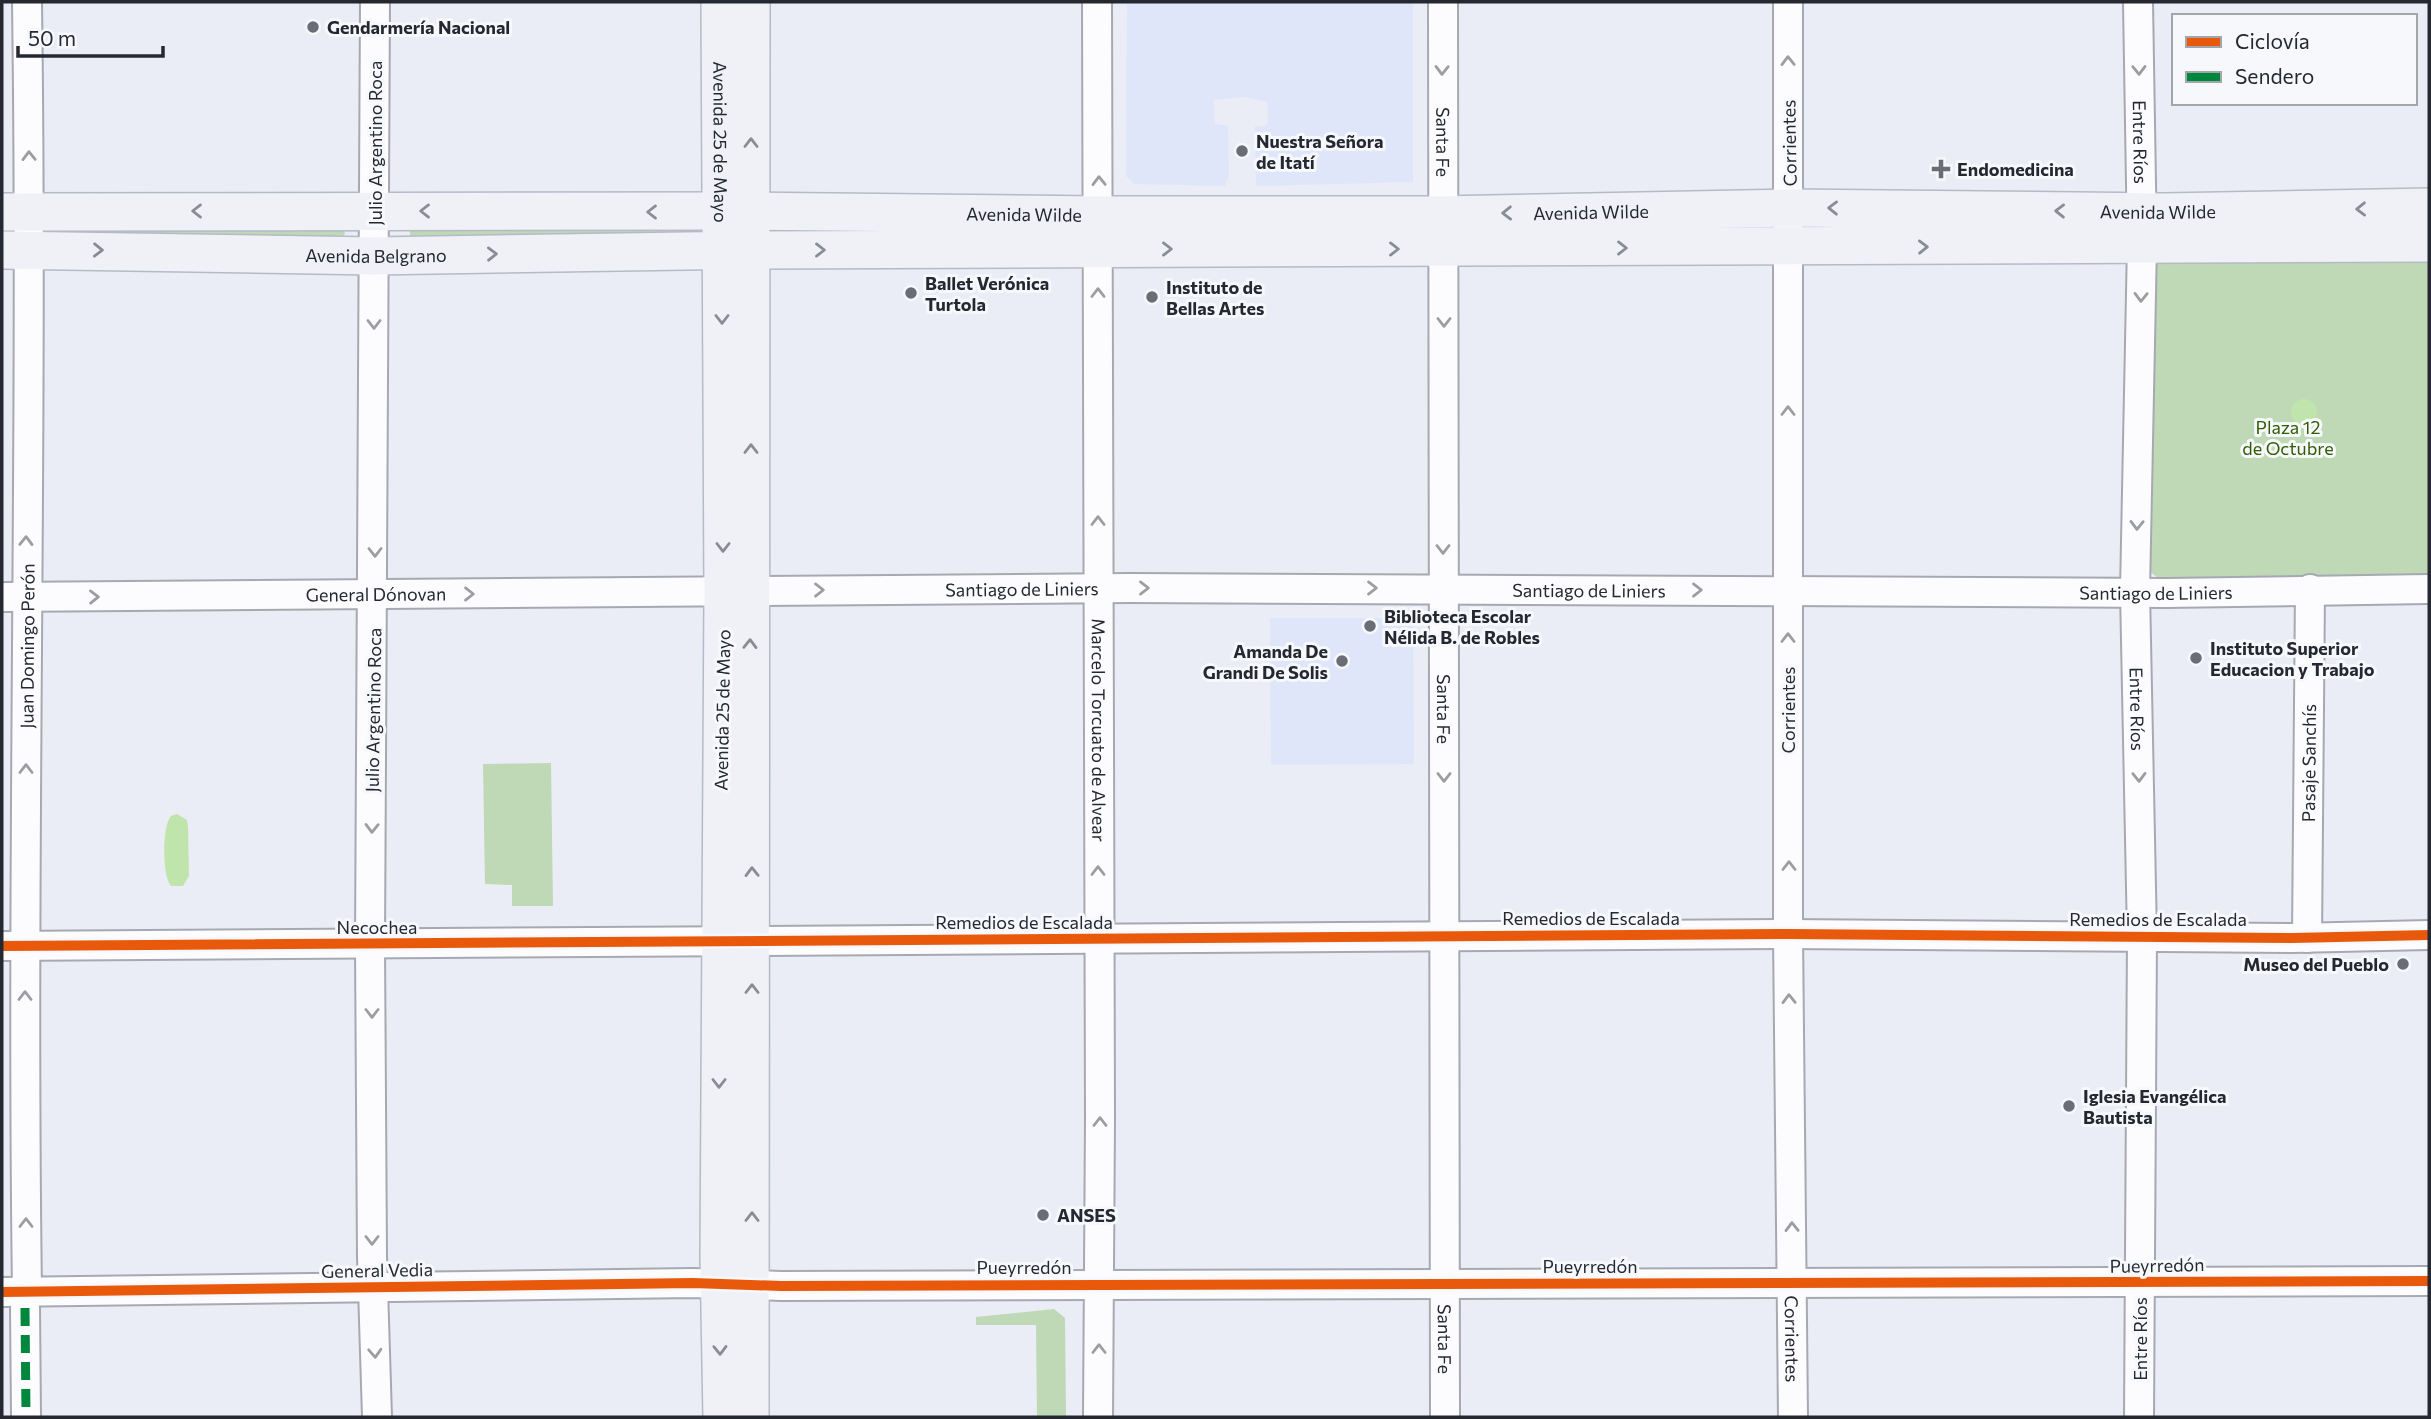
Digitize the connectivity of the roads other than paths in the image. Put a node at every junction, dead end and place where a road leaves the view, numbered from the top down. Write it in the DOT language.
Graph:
graph roads {
  1 [pos="27,2"];
  2 [pos="375,2"];
  3 [pos="720,2"];
  4 [pos="751,2"];
  5 [pos="1097,2"];
  6 [pos="1443,2"];
  7 [pos="1788,2"];
  8 [pos="2138,2"];
  9 [pos="2429,207"];
  10 [pos="1790,208"];
  11 [pos="375,211"];
  12 [pos="16,212"];
  13 [pos="736,212"];
  14 [pos="2142,228"];
  15 [pos="1099,232"];
  16 [pos="1443,232"];
  17 [pos="2429,243"];
  18 [pos="1789,248"];
  19 [pos="16,249"];
  20 [pos="736,251"];
  21 [pos="374,256"];
  22 [pos="1442,588"];
  23 [pos="2309,589"];
  24 [pos="2429,589"];
  25 [pos="1098,590"];
  26 [pos="1788,591"];
  27 [pos="2135,591"];
  28 [pos="737,592"];
  29 [pos="375,594"];
  30 [pos="14,598"];
  31 [pos="1788,934"];
  32 [pos="2429,935"];
  33 [pos="1445,937"];
  34 [pos="2141,937"];
  35 [pos="2307,937"];
  36 [pos="1098,939"];
  37 [pos="736,940"];
  38 [pos="370,944"];
  39 [pos="14,946"];
  40 [pos="2429,1281"];
  41 [pos="1793,1282"];
  42 [pos="2140,1282"];
  43 [pos="735,1284"];
  44 [pos="1098,1284"];
  45 [pos="1446,1284"];
  46 [pos="373,1288"];
  47 [pos="18,1297"];
  48 [pos="26,1417"];
  49 [pos="377,1417"];
  50 [pos="722,1417"];
  51 [pos="750,1417"];
  52 [pos="1098,1417"];
  53 [pos="1445,1417"];
  54 [pos="1793,1417"];
  55 [pos="2139,1417"];
  12 -- 1 [label="street, Juan Domingo Perón, one-way"];
  2 -- 11 [label="street, Julio Argentino Roca"];
  3 -- 13 [label="main road, Avenida 25 de Mayo"];
  13 -- 4 [label="main road, Avenida 25 de Mayo, one-way"];
  15 -- 5 [label="street, Marcelo Torcuato de Alvear, one-way"];
  6 -- 16 [label="street, Santa Fe, one-way"];
  10 -- 7 [label="street, Corrientes, one-way"];
  8 -- 14 [label="street, Entre Ríos, one-way"];
  9 -- 14 [label="main road, Avenida Wilde, one-way"];
  14 -- 10 [label="main road, Avenida Wilde, one-way"];
  10 -- 16 [label="main road, Avenida Wilde, one-way"];
  10 -- 18 [label="street, Corrientes"];
  11 -- 12 [label="main road, one-way"];
  13 -- 11 [label="main road, one-way"];
  11 -- 21 [label="street, Julio Argentino Roca"];
  12 -- 19 [label="street, Juan Domingo Perón"];
  13 -- 15 [label="main road, Avenida Wilde"];
  13 -- 20 [label="main road, Avenida 25 de Mayo"];
  14 -- 17 [label="main road, Avenida Wilde"];
  18 -- 14 [label="main road, Avenida Wilde, one-way"];
  14 -- 27 [label="street, Entre Ríos, one-way"];
  15 -- 16 [label="main road, Avenida Wilde"];
  20 -- 15 [label="main road, Avenida Wilde, one-way"];
  25 -- 15 [label="street, Marcelo Torcuato de Alvear, one-way"];
  16 -- 18 [label="main road, Avenida Wilde, one-way"];
  16 -- 22 [label="street, Santa Fe, one-way"];
  26 -- 18 [label="street, Corrientes, one-way"];
  19 -- 21 [label="main road, Avenida Belgrano, one-way"];
  30 -- 19 [label="street, Juan Domingo Perón, one-way"];
  21 -- 20 [label="main road, Avenida Belgrano, one-way"];
  20 -- 28 [label="main road, Avenida 25 de Mayo"];
  21 -- 29 [label="street, Julio Argentino Roca, one-way"];
  25 -- 22 [label="street, Santiago de Liniers, one-way"];
  22 -- 26 [label="street, Santiago de Liniers, one-way"];
  22 -- 33 [label="street, Santa Fe, one-way"];
  23 -- 24 [label="street, Santiago de Liniers"];
  23 -- 27 [label="street, Santiago de Liniers"];
  23 -- 35 [label="street, Pasaje Sanchís"];
  28 -- 25 [label="street, Santiago de Liniers, one-way"];
  36 -- 25 [label="street, Marcelo Torcuato de Alvear, one-way"];
  26 -- 27 [label="street, Santiago de Liniers"];
  31 -- 26 [label="street, Corrientes, one-way"];
  27 -- 34 [label="street, Entre Ríos, one-way"];
  29 -- 28 [label="street, General Dónovan, one-way"];
  28 -- 37 [label="main road, Avenida 25 de Mayo"];
  30 -- 29 [label="street, General Dónovan, one-way"];
  29 -- 38 [label="street, Julio Argentino Roca, one-way"];
  39 -- 30 [label="street, Juan Domingo Perón, one-way"];
  31 -- 33 [label="street, Remedios de Escalada"];
  31 -- 34 [label="street, Remedios de Escalada"];
  41 -- 31 [label="street, Corrientes, one-way"];
  32 -- 35 [label="street, Remedios de Escalada"];
  33 -- 36 [label="street, Remedios de Escalada"];
  33 -- 45 [label="street, Santa Fe"];
  34 -- 35 [label="street, Remedios de Escalada"];
  34 -- 42 [label="street, Entre Ríos"];
  36 -- 37 [label="street, Remedios de Escalada"];
  44 -- 36 [label="street, Marcelo Torcuato de Alvear, one-way"];
  37 -- 38 [label="street, Necochea"];
  37 -- 43 [label="main road, Avenida 25 de Mayo"];
  38 -- 39 [label="street, Necochea"];
  38 -- 46 [label="street, Julio Argentino Roca, one-way"];
  47 -- 39 [label="street, Juan Domingo Perón, one-way"];
  40 -- 42 [label="street, Pueyrredón"];
  41 -- 42 [label="street, Pueyrredón"];
  41 -- 45 [label="street, Pueyrredón"];
  41 -- 54 [label="street, Corrientes"];
  42 -- 55 [label="street, Entre Ríos"];
  43 -- 44 [label="street, Pueyrredón"];
  43 -- 46 [label="street, General Vedia"];
  43 -- 50 [label="main road, Avenida 25 de Mayo, one-way"];
  43 -- 51 [label="main road, Avenida 25 de Mayo"];
  44 -- 45 [label="street, Pueyrredón"];
  52 -- 44 [label="street, Marcelo Torcuato de Alvear, one-way"];
  45 -- 53 [label="street, Santa Fe"];
  46 -- 47 [label="street, General Vedia"];
  46 -- 49 [label="street, Julio Argentino Roca, one-way"];
  47 -- 48 [label="street, Juan Domingo Perón"];
}
